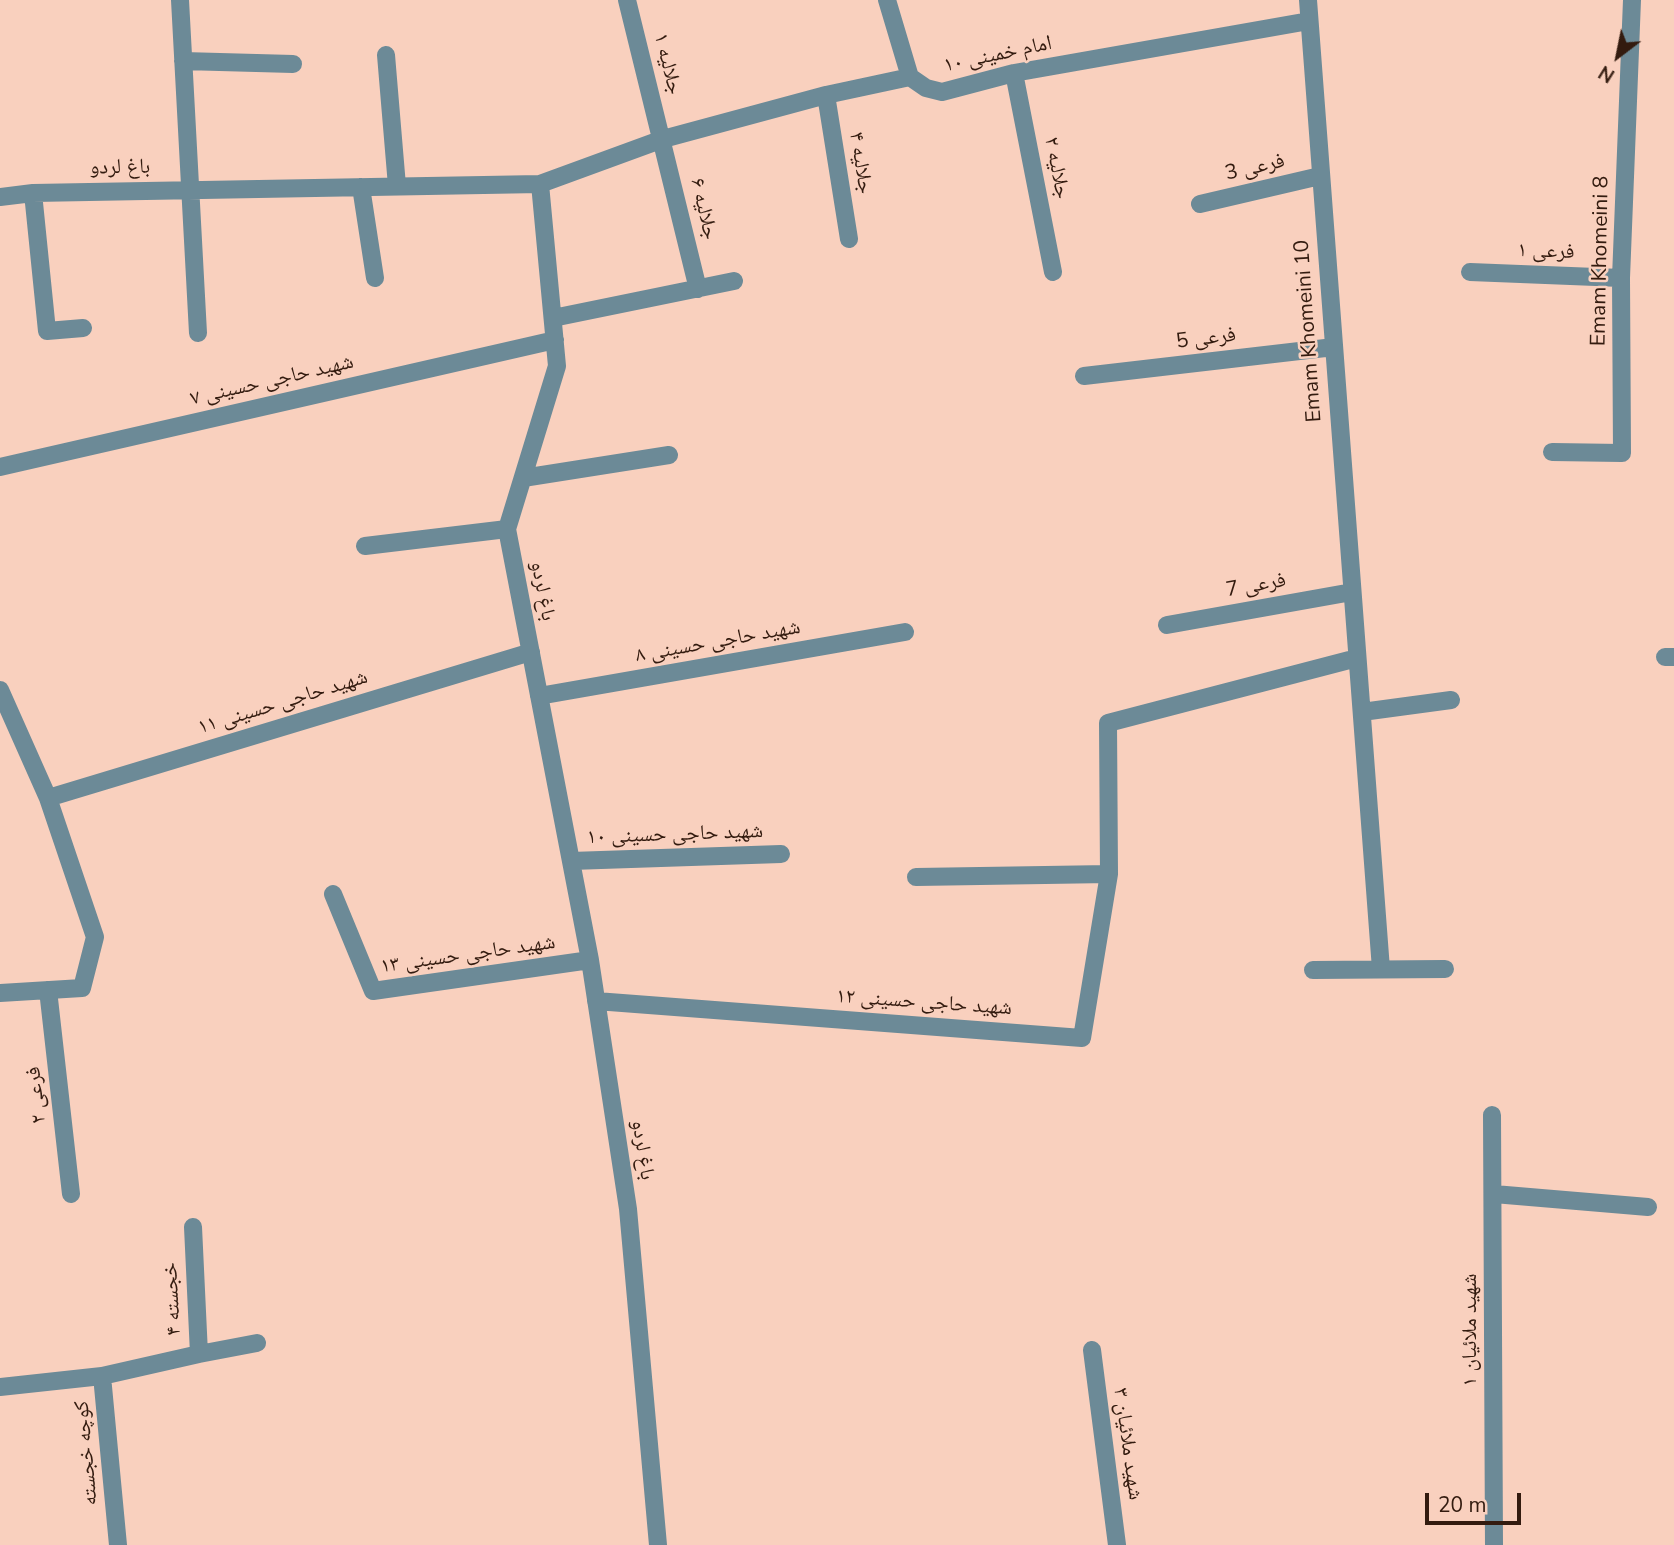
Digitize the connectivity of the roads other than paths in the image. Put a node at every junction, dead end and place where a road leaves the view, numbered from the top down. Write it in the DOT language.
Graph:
graph roads {
  1 [pos="180,0"];
  2 [pos="627,0"];
  3 [pos="887,0"];
  4 [pos="1308,0"];
  5 [pos="1632,0"];
  6 [pos="1309,21"];
  7 [pos="386,55"];
  8 [pos="183,61"];
  9 [pos="293,64"];
  10 [pos="1014,74"];
  11 [pos="910,77"];
  12 [pos="826,95"];
  13 [pos="663,139"];
  14 [pos="1320,176"];
  15 [pos="540,184"];
  16 [pos="397,186"];
  17 [pos="361,187"];
  18 [pos="188,189"];
  19 [pos="33,193"];
  20 [pos="0,197"];
  21 [pos="1200,204"];
  22 [pos="849,239"];
  23 [pos="1053,272"];
  24 [pos="1469,272"];
  25 [pos="375,278"];
  26 [pos="1621,278"];
  27 [pos="734,281"];
  28 [pos="698,289"];
  29 [pos="553,318"];
  30 [pos="83,328"];
  31 [pos="198,333"];
  32 [pos="555,340"];
  33 [pos="1334,347"];
  34 [pos="1084,376"];
  35 [pos="1552,452"];
  36 [pos="669,455"];
  37 [pos="0,467"];
  38 [pos="523,478"];
  39 [pos="507,529"];
  40 [pos="365,546"];
  41 [pos="1352,592"];
  42 [pos="1167,625"];
  43 [pos="905,632"];
  44 [pos="531,652"];
  45 [pos="1357,658"];
  46 [pos="0,690"];
  47 [pos="539,696"];
  48 [pos="1451,700"];
  49 [pos="1362,712"];
  50 [pos="48,798"];
  51 [pos="781,854"];
  52 [pos="571,862"];
  53 [pos="1109,874"];
  54 [pos="916,877"];
  55 [pos="333,894"];
  56 [pos="590,960"];
  57 [pos="1381,969"];
  58 [pos="1445,969"];
  59 [pos="1313,970"];
  60 [pos="48,990"];
  61 [pos="0,993"];
  62 [pos="596,1001"];
  63 [pos="1492,1115"];
  64 [pos="71,1194"];
  65 [pos="1494,1194"];
  66 [pos="1648,1207"];
  67 [pos="193,1227"];
  68 [pos="257,1343"];
  69 [pos="1091,1350"];
  70 [pos="199,1354"];
  71 [pos="102,1376"];
  72 [pos="0,1387"];
  73 [pos="118,1545"];
  74 [pos="658,1545"];
  75 [pos="1117,1545"];
  76 [pos="1494,1545"];
  1 -- 8 [label="street"];
  2 -- 13 [label="street, جلالیه ۱"];
  3 -- 11 [label="street"];
  4 -- 6 [label="street, Emam Khomeini 10"];
  5 -- 26 [label="street, Emam Khomeini 8"];
  6 -- 10 [label="street, امام خمینی ۱۰"];
  6 -- 14 [label="street, Emam Khomeini 10"];
  7 -- 16 [label="street"];
  8 -- 9 [label="street"];
  8 -- 18 [label="street"];
  10 -- 11 [label="street, امام خمینی ۱۰"];
  10 -- 23 [label="street, جلالیه ۲"];
  11 -- 12 [label="street"];
  12 -- 13 [label="street"];
  12 -- 22 [label="street, جلالیه ۴"];
  13 -- 15 [label="street"];
  13 -- 28 [label="street, جلالیه ۶"];
  14 -- 21 [label="street, فرعی 3"];
  14 -- 33 [label="street, Emam Khomeini 10"];
  15 -- 16 [label="street, باغ لردو"];
  15 -- 29 [label="street, باغ لردو"];
  16 -- 17 [label="street, باغ لردو"];
  17 -- 18 [label="street, باغ لردو"];
  17 -- 25 [label="street"];
  18 -- 19 [label="street, باغ لردو"];
  18 -- 31 [label="street"];
  19 -- 20 [label="street, باغ لردو"];
  19 -- 30 [label="street"];
  24 -- 26 [label="street, فرعی ۱"];
  26 -- 35 [label="street, Emam Khomeini 8"];
  27 -- 28 [label="street"];
  28 -- 29 [label="street"];
  29 -- 32 [label="street, باغ لردو"];
  32 -- 37 [label="street, شهید حاجی حسینی ۷"];
  32 -- 38 [label="street, باغ لردو"];
  33 -- 34 [label="street, فرعی 5"];
  33 -- 41 [label="street, Emam Khomeini 10"];
  36 -- 38 [label="street"];
  38 -- 39 [label="street, باغ لردو"];
  39 -- 40 [label="street"];
  39 -- 44 [label="street, باغ لردو"];
  41 -- 42 [label="street, فرعی 7"];
  41 -- 45 [label="street, Emam Khomeini 10"];
  43 -- 47 [label="street, شهید حاجی حسینی ۸"];
  44 -- 47 [label="street, باغ لردو"];
  44 -- 50 [label="street, شهید حاجی حسینی ۱۱"];
  45 -- 49 [label="street, Emam Khomeini 10"];
  45 -- 53 [label="street"];
  46 -- 50 [label="street"];
  47 -- 52 [label="street, باغ لردو"];
  48 -- 49 [label="street"];
  49 -- 57 [label="street, Emam Khomeini 10"];
  50 -- 60 [label="street"];
  51 -- 52 [label="street, شهید حاجی حسینی ۱۰"];
  52 -- 56 [label="street, باغ لردو"];
  53 -- 54 [label="street"];
  53 -- 62 [label="street, شهید حاجی حسینی ۱۲"];
  55 -- 56 [label="street, شهید حاجی حسینی ۱۳"];
  56 -- 62 [label="street, باغ لردو"];
  57 -- 58 [label="street"];
  57 -- 59 [label="street"];
  60 -- 61 [label="street"];
  60 -- 64 [label="street, فرعی ۲"];
  62 -- 74 [label="street, باغ لردو"];
  63 -- 65 [label="street, شهید ملائیان ۱"];
  65 -- 66 [label="street"];
  65 -- 76 [label="street, شهید ملائیان ۱"];
  67 -- 70 [label="street, خجسته ۴"];
  68 -- 70 [label="street"];
  69 -- 75 [label="street, شهید ملائیان ۳"];
  70 -- 71 [label="street, خجسته ۴"];
  71 -- 72 [label="street, کوچه خجسته"];
  71 -- 73 [label="street, کوچه خجسته"];
}
